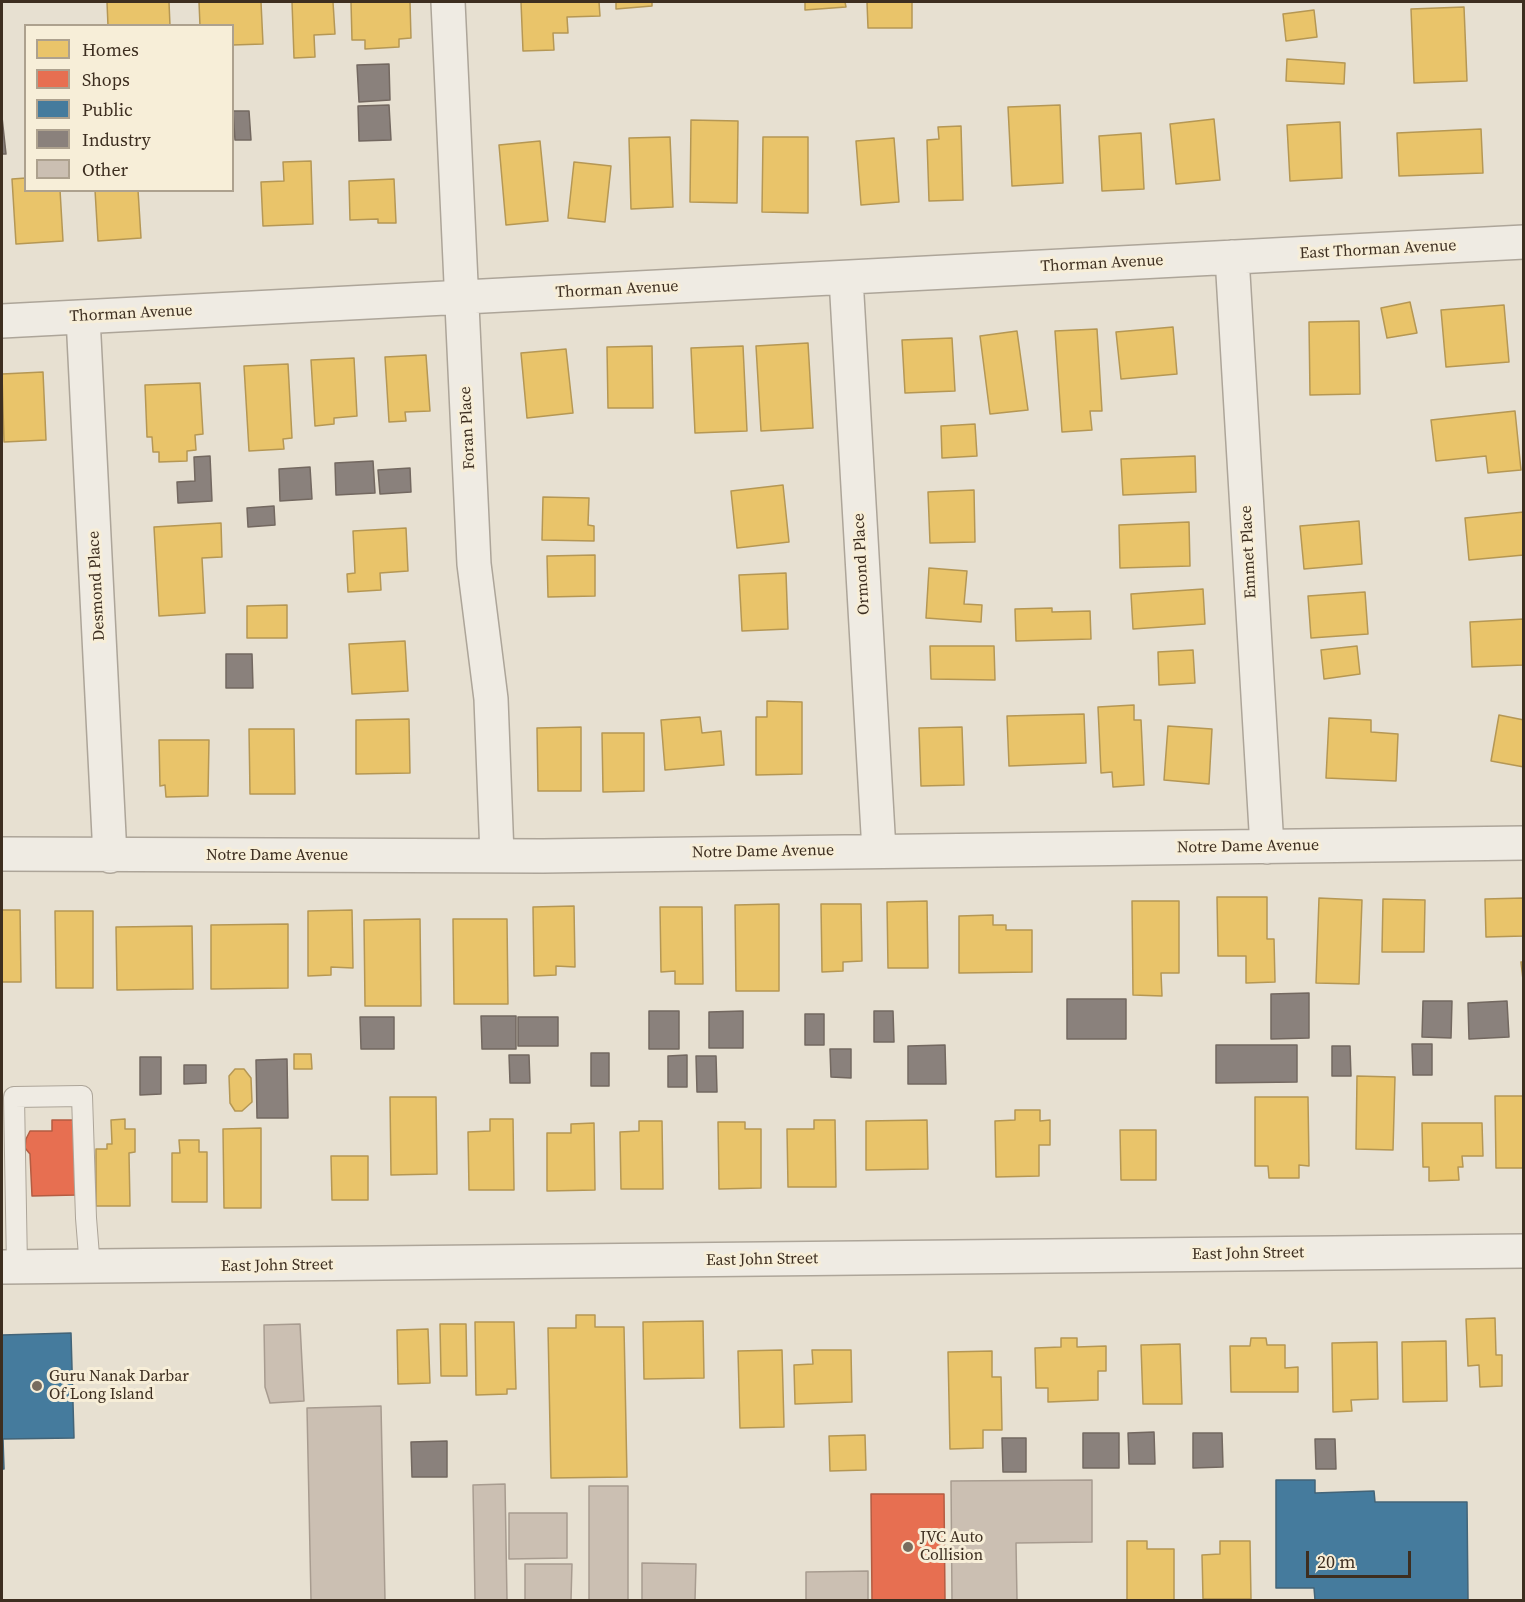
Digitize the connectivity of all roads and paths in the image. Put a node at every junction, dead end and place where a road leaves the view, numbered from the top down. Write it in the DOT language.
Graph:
graph roads {
  1 [pos="448,2"];
  2 [pos="1524,242"];
  3 [pos="1232,257"];
  4 [pos="846,278"];
  5 [pos="463,298"];
  6 [pos="84,317"];
  7 [pos="2,321"];
  8 [pos="1524,843"];
  9 [pos="1267,847"];
  10 [pos="879,851"];
  11 [pos="2,854"];
  12 [pos="497,855"];
  13 [pos="110,856"];
  14 [pos="1524,1251"];
  15 [pos="9,1267"];
  16 [pos="90,1268"];
  1 -- 5 [label="street, Foran Place"];
  2 -- 3 [label="street, East Thorman Avenue"];
  3 -- 4 [label="street, Thorman Avenue"];
  3 -- 9 [label="street, Emmet Place"];
  4 -- 5 [label="street, Thorman Avenue"];
  4 -- 10 [label="street, Ormond Place"];
  5 -- 6 [label="street, Thorman Avenue"];
  5 -- 12 [label="street, Foran Place"];
  6 -- 7 [label="street, Thorman Avenue"];
  6 -- 13 [label="street, Desmond Place"];
  8 -- 9 [label="street, Notre Dame Avenue"];
  9 -- 10 [label="street, Notre Dame Avenue"];
  10 -- 12 [label="street, Notre Dame Avenue"];
  11 -- 13 [label="street, Notre Dame Avenue"];
  12 -- 13 [label="street, Notre Dame Avenue"];
  14 -- 16 [label="street, East John Street"];
  15 -- 16 [label="street, East John Street"];
  15 -- 16 [label="lane"];
}
